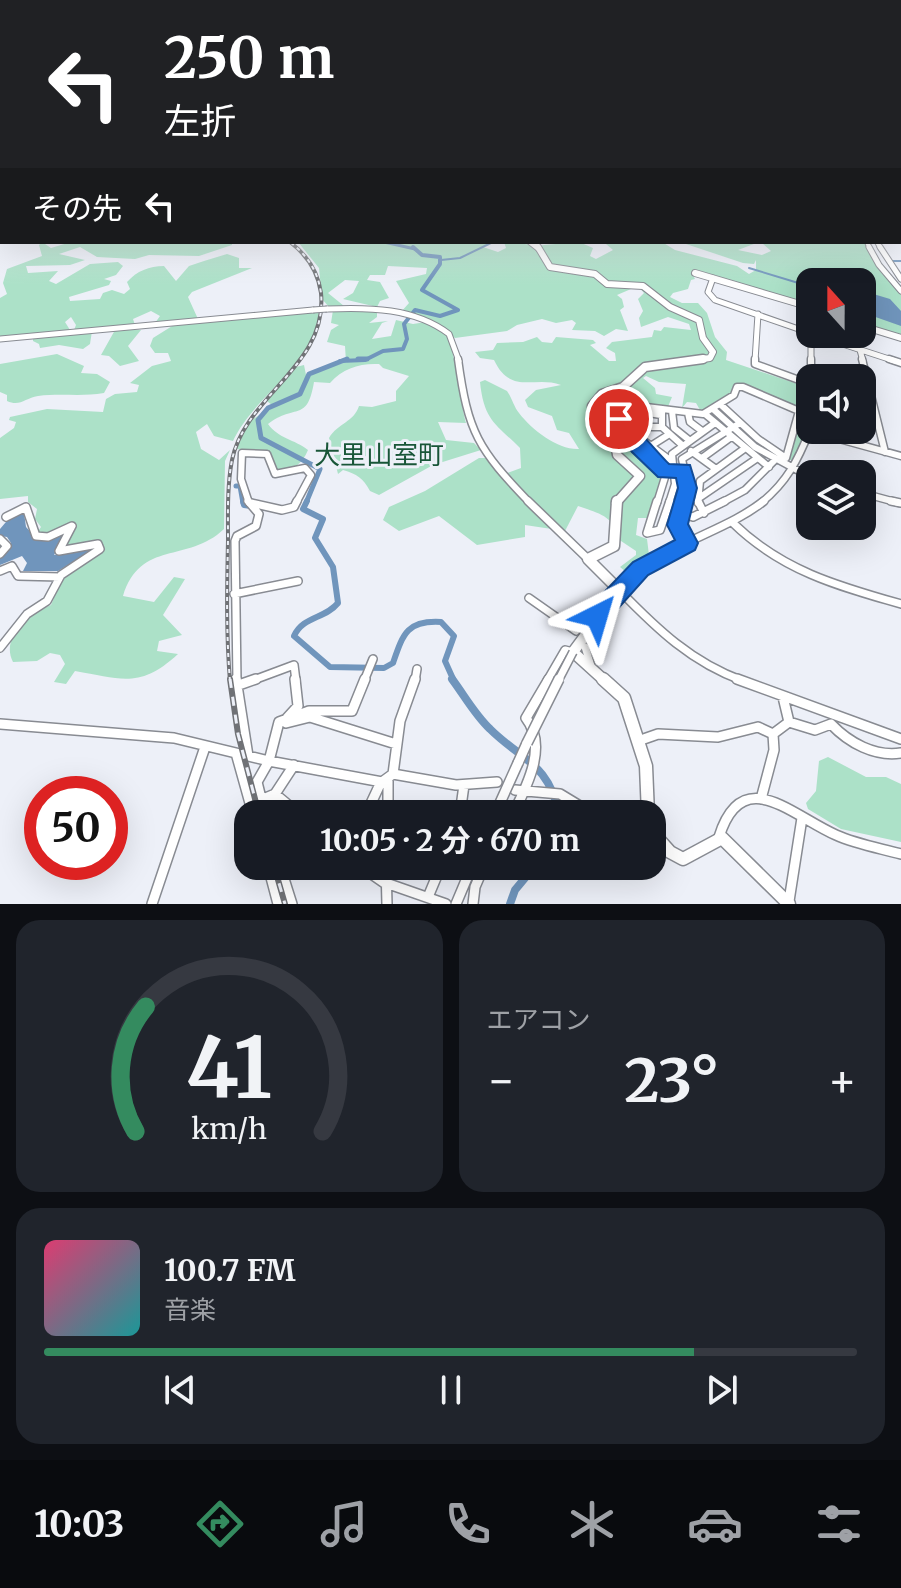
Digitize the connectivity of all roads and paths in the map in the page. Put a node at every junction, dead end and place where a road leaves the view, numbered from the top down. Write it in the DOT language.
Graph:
graph roads {
  1 [pos="534,244"];
  2 [pos="868,244"];
  3 [pos="878,244"];
  4 [pos="695,273"];
  5 [pos="713,278"];
  6 [pos="901,279"];
  7 [pos="901,291"];
  8 [pos="796,303"];
  9 [pos="758,314"];
  10 [pos="796,328"];
  11 [pos="876,330"];
  12 [pos="901,337"];
  13 [pos="0,339"];
  14 [pos="854,348"];
  15 [pos="860,350"];
  16 [pos="901,363"];
  17 [pos="796,377"];
  18 [pos="720,404"];
  19 [pos="713,409"];
  20 [pos="672,411"];
  21 [pos="662,412"];
  22 [pos="688,413"];
  23 [pos="618,414"];
  24 [pos="705,414"];
  25 [pos="628,417"];
  26 [pos="715,423"];
  27 [pos="740,423"];
  28 [pos="652,425"];
  29 [pos="732,426"];
  30 [pos="634,427"];
  31 [pos="662,427"];
  32 [pos="723,430"];
  33 [pos="702,431"];
  34 [pos="665,437"];
  35 [pos="731,437"];
  36 [pos="689,440"];
  37 [pos="805,444"];
  38 [pos="858,444"];
  39 [pos="682,445"];
  40 [pos="646,448"];
  41 [pos="744,449"];
  42 [pos="691,451"];
  43 [pos="885,452"];
  44 [pos="901,456"];
  45 [pos="702,458"];
  46 [pos="756,459"];
  47 [pos="670,460"];
  48 [pos="775,460"];
  49 [pos="769,467"];
  50 [pos="684,470"];
  51 [pos="716,470"];
  52 [pos="670,471"];
  53 [pos="794,471"];
  54 [pos="730,480"];
  55 [pos="745,490"];
  56 [pos="876,497"];
  57 [pos="699,498"];
  58 [pos="901,503"];
  59 [pos="251,505"];
  60 [pos="681,513"];
  61 [pos="704,513"];
  62 [pos="733,523"];
  63 [pos="0,527"];
  64 [pos="0,539"];
  65 [pos="688,543"];
  66 [pos="0,554"];
  67 [pos="588,559"];
  68 [pos="0,571"];
  69 [pos="60,577"];
  70 [pos="298,581"];
  71 [pos="619,590"];
  72 [pos="234,594"];
  73 [pos="529,598"];
  74 [pos="901,604"];
  75 [pos="576,631"];
  76 [pos="585,647"];
  77 [pos="0,648"];
  78 [pos="573,652"];
  79 [pos="373,660"];
  80 [pos="417,669"];
  81 [pos="592,669"];
  82 [pos="236,686"];
  83 [pos="783,697"];
  84 [pos="282,722"];
  85 [pos="789,722"];
  86 [pos="0,724"];
  87 [pos="773,734"];
  88 [pos="901,739"];
  89 [pos="638,741"];
  90 [pos="396,744"];
  91 [pos="205,747"];
  92 [pos="236,753"];
  93 [pos="901,753"];
  94 [pos="248,756"];
  95 [pos="269,761"];
  96 [pos="294,765"];
  97 [pos="387,778"];
  98 [pos="497,782"];
  99 [pos="464,785"];
  100 [pos="519,792"];
  101 [pos="275,794"];
  102 [pos="761,799"];
  103 [pos="249,800"];
  104 [pos="261,800"];
  105 [pos="282,800"];
  106 [pos="374,800"];
  107 [pos="388,800"];
  108 [pos="462,800"];
  109 [pos="502,800"];
  110 [pos="517,800"];
  111 [pos="570,800"];
  112 [pos="648,800"];
  113 [pos="802,818"];
  114 [pos="719,837"];
  115 [pos="666,848"];
  116 [pos="901,854"];
  117 [pos="272,880"];
  118 [pos="284,880"];
  119 [pos="380,880"];
  120 [pos="386,880"];
  121 [pos="435,880"];
  122 [pos="466,880"];
  123 [pos="478,880"];
  124 [pos="386,884"];
  125 [pos="428,897"];
  126 [pos="152,904"];
  127 [pos="278,904"];
  128 [pos="292,904"];
  129 [pos="387,904"];
  130 [pos="446,904"];
  131 [pos="456,904"];
  132 [pos="473,904"];
  133 [pos="788,904"];
  1 -- 67 [label="main road"];
  2 -- 7 [label="street"];
  3 -- 6 [label="street"];
  4 -- 5 [label="main road"];
  5 -- 8 [label="main road"];
  5 -- 9 [label="street"];
  9 -- 10 [label="street"];
  9 -- 17 [label="street"];
  11 -- 12 [label="main road"];
  13 -- 67 [label="street, bridge"];
  14 -- 15 [label="street"];
  15 -- 16 [label="street"];
  15 -- 43 [label="street"];
  18 -- 19 [label="street"];
  18 -- 27 [label="street"];
  18 -- 27 [label="street"];
  19 -- 24 [label="street"];
  19 -- 29 [label="street"];
  20 -- 21 [label="street"];
  20 -- 22 [label="street"];
  20 -- 36 [label="street"];
  21 -- 23 [label="street"];
  21 -- 25 [label="street"];
  21 -- 31 [label="street"];
  22 -- 24 [label="street"];
  22 -- 33 [label="street"];
  23 -- 25 [label="street"];
  23 -- 40 [label="street"];
  24 -- 26 [label="street"];
  25 -- 30 [label="street"];
  26 -- 32 [label="street"];
  26 -- 33 [label="street"];
  27 -- 29 [label="street"];
  28 -- 30 [label="street"];
  28 -- 31 [label="street"];
  28 -- 34 [label="street"];
  29 -- 32 [label="street"];
  29 -- 48 [label="street"];
  30 -- 40 [label="street"];
  31 -- 34 [label="street"];
  32 -- 35 [label="street"];
  32 -- 42 [label="street"];
  33 -- 36 [label="street"];
  34 -- 39 [label="street"];
  34 -- 40 [label="street"];
  35 -- 41 [label="street"];
  35 -- 45 [label="street"];
  36 -- 39 [label="street"];
  37 -- 53 [label="street"];
  38 -- 43 [label="street"];
  39 -- 42 [label="street"];
  39 -- 47 [label="street"];
  40 -- 47 [label="street"];
  40 -- 52 [label="street"];
  41 -- 46 [label="street"];
  41 -- 51 [label="street"];
  42 -- 45 [label="street"];
  42 -- 50 [label="street"];
  43 -- 44 [label="street"];
  45 -- 51 [label="street"];
  46 -- 49 [label="street"];
  46 -- 54 [label="street"];
  47 -- 52 [label="street"];
  48 -- 49 [label="street"];
  48 -- 53 [label="street"];
  49 -- 55 [label="street"];
  50 -- 52 [label="street"];
  50 -- 60 [label="street"];
  51 -- 54 [label="street"];
  51 -- 57 [label="street"];
  52 -- 52 [label="street"];
  53 -- 62 [label="street"];
  54 -- 55 [label="street"];
  54 -- 57 [label="street"];
  55 -- 61 [label="street"];
  56 -- 58 [label="street"];
  57 -- 61 [label="street"];
  59 -- 59 [label="street"];
  59 -- 72 [label="street"];
  60 -- 61 [label="street"];
  60 -- 65 [label="street"];
  62 -- 65 [label="street"];
  62 -- 74 [label="street"];
  63 -- 69 [label="street"];
  64 -- 66 [label="street"];
  65 -- 71 [label="street"];
  67 -- 71 [label="main road"];
  68 -- 69 [label="street"];
  69 -- 77 [label="street"];
  70 -- 72 [label="street"];
  71 -- 78 [label="main road"];
  71 -- 83 [label="street"];
  72 -- 82 [label="street"];
  73 -- 75 [label="street"];
  76 -- 81 [label="street"];
  78 -- 81 [label="main road"];
  78 -- 100 [label="street"];
  78 -- 109 [label="street, bridge"];
  79 -- 84 [label="street"];
  80 -- 90 [label="street"];
  81 -- 89 [label="main road"];
  82 -- 84 [label="street"];
  82 -- 94 [label="street"];
  83 -- 85 [label="street"];
  83 -- 88 [label="street"];
  84 -- 90 [label="street"];
  84 -- 95 [label="street"];
  85 -- 87 [label="street"];
  85 -- 93 [label="street"];
  86 -- 91 [label="street"];
  87 -- 89 [label="street"];
  87 -- 102 [label="street"];
  89 -- 112 [label="main road"];
  90 -- 97 [label="street"];
  91 -- 92 [label="street"];
  91 -- 126 [label="street"];
  92 -- 94 [label="street"];
  92 -- 103 [label="street"];
  94 -- 95 [label="street"];
  95 -- 96 [label="street"];
  95 -- 104 [label="street"];
  96 -- 97 [label="street"];
  96 -- 101 [label="street"];
  97 -- 99 [label="street"];
  97 -- 106 [label="street"];
  97 -- 107 [label="street"];
  98 -- 99 [label="street"];
  99 -- 108 [label="street"];
  100 -- 110 [label="street"];
  100 -- 111 [label="street"];
  101 -- 104 [label="street"];
  101 -- 105 [label="street"];
  102 -- 113 [label="street"];
  102 -- 114 [label="street"];
  113 -- 116 [label="street"];
  113 -- 133 [label="street"];
  114 -- 115 [label="main road"];
  114 -- 133 [label="main road"];
  117 -- 127 [label="street"];
  118 -- 128 [label="street"];
  119 -- 124 [label="street"];
  120 -- 124 [label="street"];
  121 -- 125 [label="street"];
  122 -- 131 [label="street"];
  123 -- 132 [label="street"];
  124 -- 125 [label="street"];
  124 -- 129 [label="street"];
  125 -- 130 [label="street"];
}
